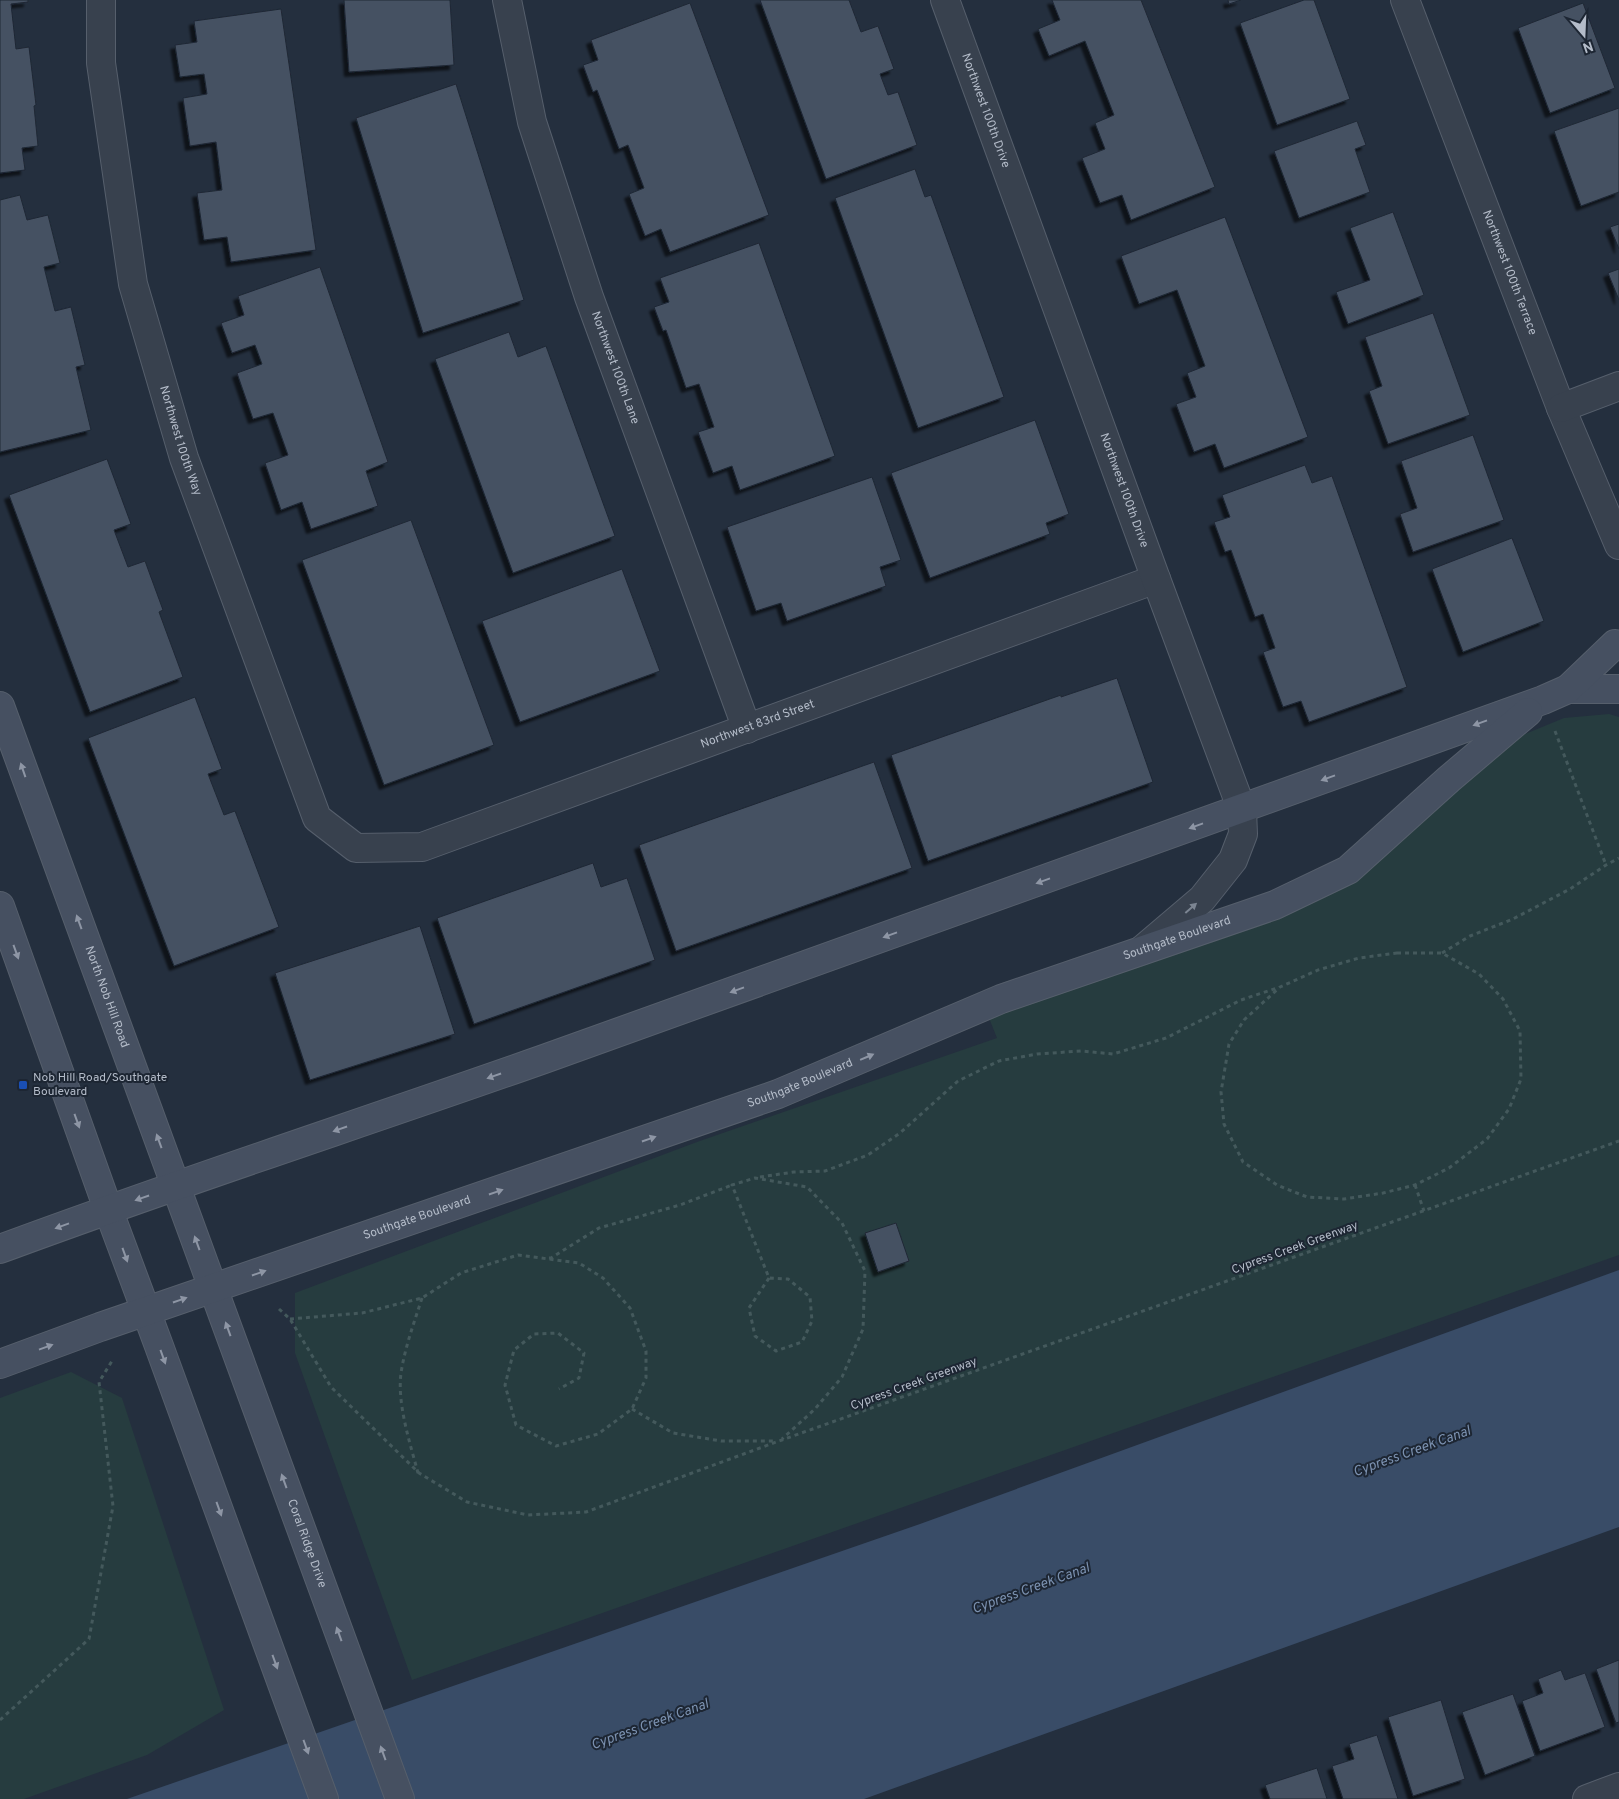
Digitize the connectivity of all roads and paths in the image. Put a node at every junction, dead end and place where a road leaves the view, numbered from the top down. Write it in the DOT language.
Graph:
graph roads {
  1 [pos="101,0"];
  2 [pos="507,0"];
  3 [pos="945,0"];
  4 [pos="1405,0"];
  5 [pos="1619,386"];
  6 [pos="1561,408"];
  7 [pos="1619,546"];
  8 [pos="1156,579"];
  9 [pos="1617,640"];
  10 [pos="1619,682"];
  11 [pos="1568,689"];
  12 [pos="1619,689"];
  13 [pos="0,706"];
  14 [pos="1547,712"];
  15 [pos="747,729"];
  16 [pos="1242,810"];
  17 [pos="356,848"];
  18 [pos="1619,858"];
  19 [pos="1606,865"];
  20 [pos="0,906"];
  21 [pos="1141,951"];
  22 [pos="1442,953"];
  23 [pos="1280,987"];
  24 [pos="1619,1141"];
  25 [pos="755,1178"];
  26 [pos="732,1185"];
  27 [pos="1415,1185"];
  28 [pos="176,1186"];
  29 [pos="108,1209"];
  30 [pos="1424,1211"];
  31 [pos="0,1248"];
  32 [pos="518,1255"];
  33 [pos="769,1278"];
  34 [pos="213,1289"];
  35 [pos="422,1298"];
  36 [pos="279,1309"];
  37 [pos="146,1311"];
  38 [pos="290,1319"];
  39 [pos="112,1361"];
  40 [pos="0,1364"];
  41 [pos="560,1389"];
  42 [pos="632,1409"];
  43 [pos="779,1441"];
  44 [pos="418,1473"];
  45 [pos="0,1720"];
  46 [pos="1619,1787"];
  47 [pos="324,1799"];
  48 [pos="400,1799"];
  49 [pos="1586,1799"];
  1 -- 17 [label="street, Northwest 100th Way"];
  2 -- 15 [label="street, Northwest 100th Lane"];
  3 -- 8 [label="street, Northwest 100th Drive"];
  4 -- 6 [label="street, Northwest 100th Terrace"];
  5 -- 6 [label="street"];
  6 -- 7 [label="street, Northwest 100th Terrace"];
  8 -- 15 [label="street, Northwest 83rd Street"];
  8 -- 16 [label="street, Northwest 100th Drive"];
  9 -- 10 [label="street"];
  9 -- 11 [label="street, Southgate Boulevard"];
  11 -- 12 [label="street, Southgate Boulevard"];
  11 -- 14 [label="street, Southgate Boulevard"];
  28 -- 13 [label="street, North Nob Hill Road, one-way"];
  14 -- 16 [label="street, Southgate Boulevard, one-way"];
  14 -- 19 [label="path"];
  14 -- 21 [label="street, Southgate Boulevard"];
  15 -- 17 [label="street, Northwest 83rd Street"];
  21 -- 16 [label="street, Northwest 100th Drive, one-way"];
  16 -- 28 [label="street, Southgate Boulevard, one-way"];
  18 -- 19 [label="path"];
  19 -- 22 [label="path"];
  20 -- 29 [label="street, one-way"];
  34 -- 21 [label="street, Southgate Boulevard, one-way"];
  22 -- 23 [label="path"];
  22 -- 27 [label="path"];
  23 -- 25 [label="path"];
  23 -- 27 [label="path"];
  24 -- 30 [label="path, Cypress Creek Greenway"];
  25 -- 26 [label="path"];
  25 -- 43 [label="path"];
  26 -- 32 [label="path"];
  26 -- 33 [label="path"];
  27 -- 30 [label="path"];
  28 -- 29 [label="street, Southgate Boulevard, one-way"];
  34 -- 28 [label="street, North Nob Hill Road, one-way"];
  29 -- 31 [label="street, Southgate Boulevard, one-way"];
  29 -- 37 [label="street, one-way"];
  30 -- 43 [label="path, Cypress Creek Greenway"];
  32 -- 35 [label="path"];
  32 -- 42 [label="path"];
  33 -- 33 [label="path"];
  37 -- 34 [label="street, Southgate Boulevard, one-way"];
  48 -- 34 [label="street, Coral Ridge Drive, one-way"];
  35 -- 38 [label="path"];
  35 -- 44 [label="path"];
  36 -- 38 [label="path, Cypress Creek Greenway"];
  40 -- 37 [label="street, Southgate Boulevard, one-way"];
  37 -- 47 [label="street, one-way"];
  38 -- 44 [label="path, Cypress Creek Greenway"];
  39 -- 45 [label="path"];
  41 -- 42 [label="path"];
  42 -- 43 [label="path"];
  43 -- 44 [label="path, Cypress Creek Greenway"];
  46 -- 49 [label="street"];
}
